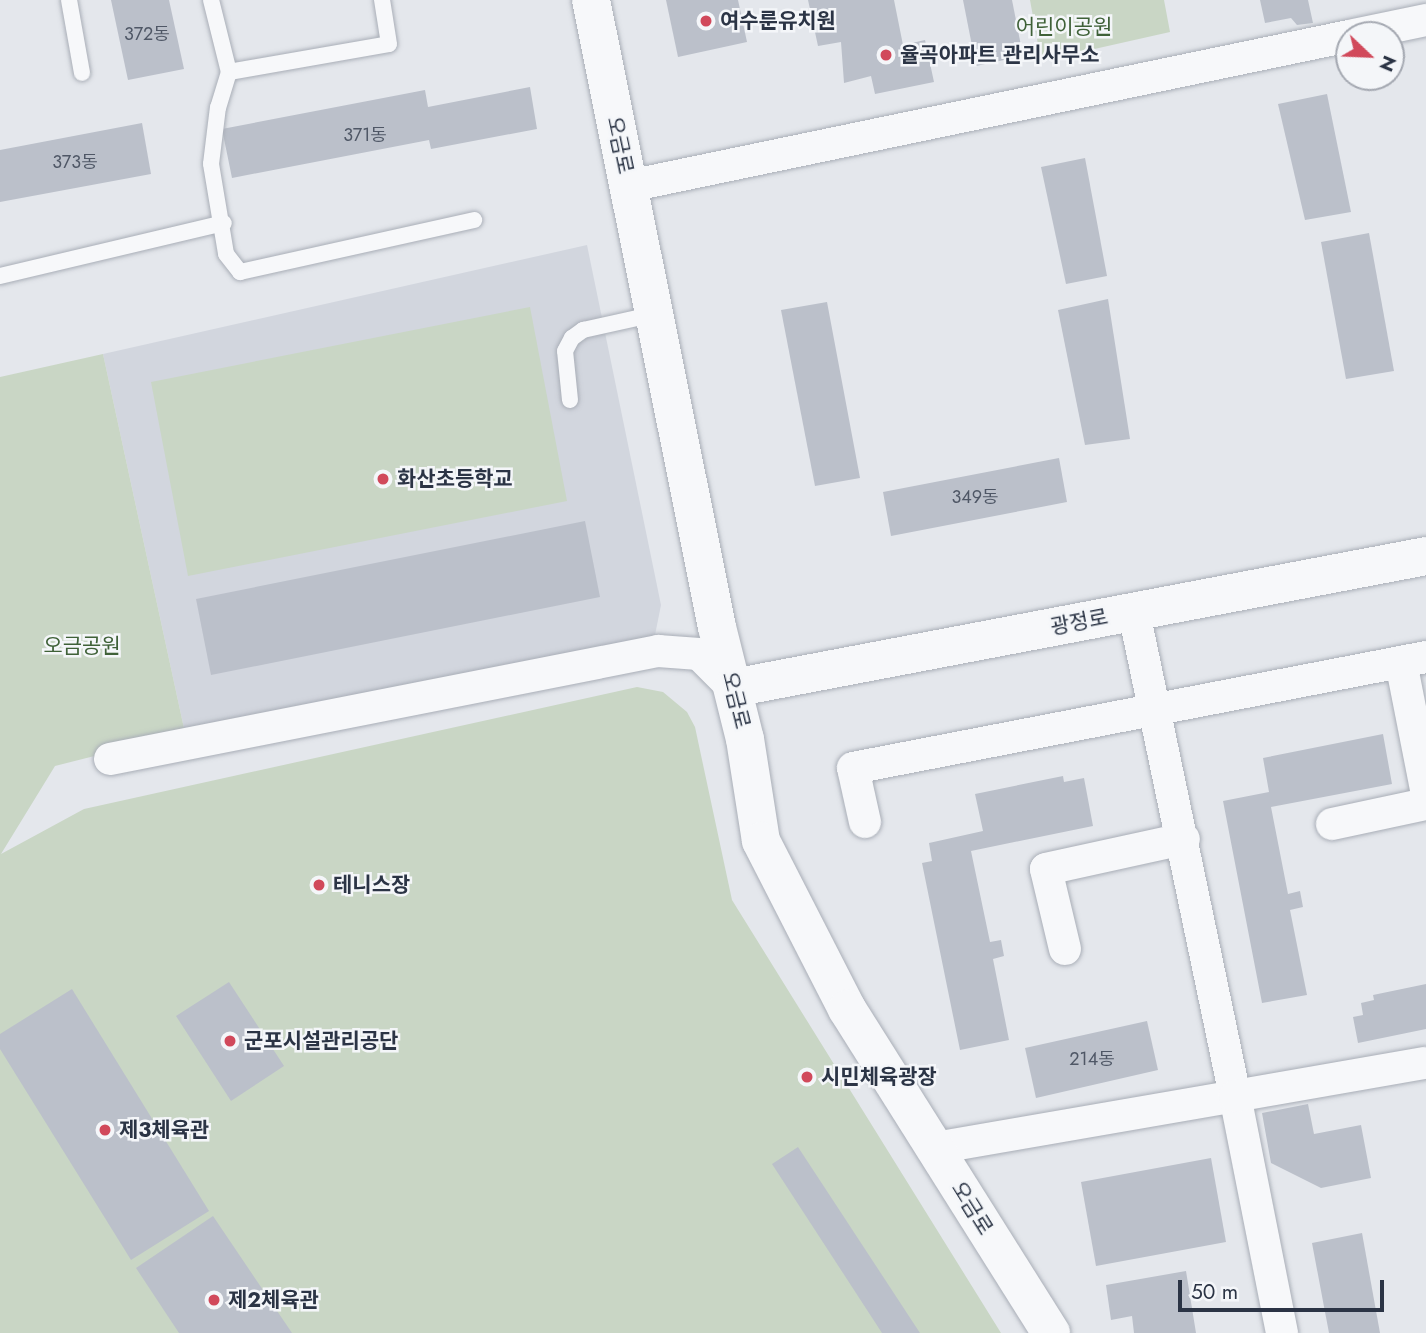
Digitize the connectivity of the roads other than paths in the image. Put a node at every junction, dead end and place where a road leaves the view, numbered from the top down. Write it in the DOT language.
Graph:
graph roads {
  1 [pos="69,0"];
  2 [pos="211,0"];
  3 [pos="382,0"];
  4 [pos="591,0"];
  5 [pos="1426,20"];
  6 [pos="1405,25"];
  7 [pos="1335,40"];
  8 [pos="229,72"];
  9 [pos="82,73"];
  10 [pos="629,186"];
  11 [pos="474,220"];
  12 [pos="224,223"];
  13 [pos="0,276"];
  14 [pos="655,314"];
  15 [pos="570,400"];
  16 [pos="1426,556"];
  17 [pos="1134,611"];
  18 [pos="1414,660"];
  19 [pos="733,688"];
  20 [pos="1157,709"];
  21 [pos="110,759"];
  22 [pos="1426,789"];
  23 [pos="1426,804"];
  24 [pos="865,822"];
  25 [pos="1332,824"];
  26 [pos="1184,839"];
  27 [pos="1065,949"];
  28 [pos="1424,1063"];
  29 [pos="1235,1096"];
  30 [pos="935,1148"];
  31 [pos="1051,1333"];
  32 [pos="1282,1333"];
  1 -- 9 [label="lane"];
  2 -- 8 [label="lane"];
  3 -- 8 [label="lane"];
  4 -- 10 [label="street, 오금로"];
  5 -- 6 [label="street"];
  7 -- 10 [label="street"];
  8 -- 12 [label="lane"];
  10 -- 14 [label="street, 오금로"];
  11 -- 12 [label="lane"];
  12 -- 13 [label="lane"];
  14 -- 15 [label="lane"];
  14 -- 19 [label="street, 오금로"];
  16 -- 17 [label="street, 광정로"];
  17 -- 19 [label="street, 광정로"];
  17 -- 20 [label="street"];
  18 -- 20 [label="street"];
  18 -- 22 [label="street"];
  19 -- 21 [label="street"];
  19 -- 30 [label="street, 오금로"];
  20 -- 24 [label="street"];
  20 -- 26 [label="street"];
  23 -- 25 [label="street"];
  26 -- 27 [label="street"];
  26 -- 29 [label="street"];
  28 -- 29 [label="street"];
  29 -- 30 [label="street"];
  29 -- 32 [label="street"];
  30 -- 31 [label="street, 오금로"];
}
